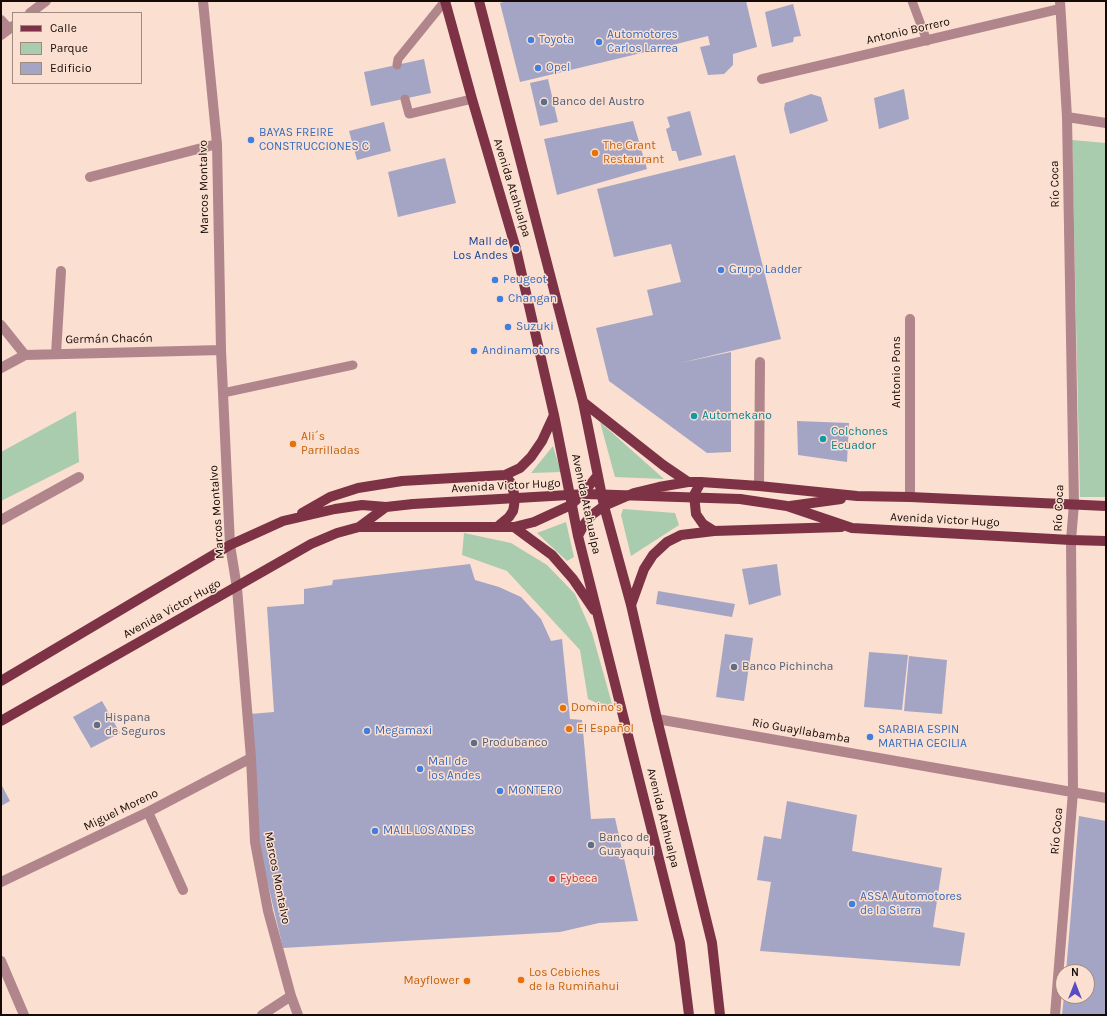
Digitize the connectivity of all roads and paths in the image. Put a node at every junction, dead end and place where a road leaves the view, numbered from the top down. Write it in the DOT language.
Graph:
graph roads {
  1 [pos="46,1"];
  2 [pos="203,1"];
  3 [pos="445,1"];
  4 [pos="479,1"];
  5 [pos="912,1"];
  6 [pos="1060,5"];
  7 [pos="31,12"];
  8 [pos="1,20"];
  9 [pos="8,30"];
  10 [pos="928,40"];
  11 [pos="397,65"];
  12 [pos="762,79"];
  13 [pos="405,99"];
  14 [pos="472,99"];
  15 [pos="1067,117"];
  16 [pos="1106,122"];
  17 [pos="217,144"];
  18 [pos="90,177"];
  19 [pos="61,271"];
  20 [pos="910,319"];
  21 [pos="1,325"];
  22 [pos="220,350"];
  23 [pos="56,354"];
  24 [pos="25,355"];
  25 [pos="760,362"];
  26 [pos="353,365"];
  27 [pos="1,368"];
  28 [pos="223,393"];
  29 [pos="583,402"];
  30 [pos="554,415"];
  31 [pos="505,475"];
  32 [pos="597,476"];
  33 [pos="79,477"];
  34 [pos="688,482"];
  35 [pos="701,482"];
  36 [pos="759,486"];
  37 [pos="857,496"];
  38 [pos="910,497"];
  39 [pos="1074,504"];
  40 [pos="571,505"];
  41 [pos="604,506"];
  42 [pos="787,506"];
  43 [pos="1106,506"];
  44 [pos="386,507"];
  45 [pos="292,518"];
  46 [pos="1,520"];
  47 [pos="359,527"];
  48 [pos="497,527"];
  49 [pos="514,527"];
  50 [pos="848,527"];
  51 [pos="714,531"];
  52 [pos="578,536"];
  53 [pos="1071,540"];
  54 [pos="1106,541"];
  55 [pos="230,545"];
  56 [pos="237,588"];
  57 [pos="631,605"];
  58 [pos="598,616"];
  59 [pos="1,681"];
  60 [pos="657,719"];
  61 [pos="1,721"];
  62 [pos="251,758"];
  63 [pos="1073,792"];
  64 [pos="1106,798"];
  65 [pos="148,812"];
  66 [pos="1,882"];
  67 [pos="183,890"];
  68 [pos="1,961"];
  69 [pos="291,996"];
  70 [pos="24,1015"];
  71 [pos="262,1015"];
  72 [pos="298,1015"];
  73 [pos="689,1015"];
  74 [pos="720,1015"];
  75 [pos="1055,1015"];
  1 -- 7 [label="street"];
  2 -- 17 [label="street, Marcos Montalvo"];
  3 -- 11 [label="lane"];
  3 -- 14 [label="main road, Avenida Atahualpa"];
  4 -- 29 [label="main road, Avenida Atahualpa"];
  5 -- 10 [label="lane"];
  6 -- 10 [label="street, Antonio Borrero"];
  6 -- 15 [label="street, Río Coca"];
  8 -- 9 [label="street"];
  10 -- 12 [label="street, Antonio Borrero"];
  13 -- 14 [label="lane"];
  14 -- 30 [label="main road, Avenida Atahualpa"];
  15 -- 16 [label="street"];
  15 -- 39 [label="street, Río Coca"];
  17 -- 18 [label="street"];
  17 -- 22 [label="street, Marcos Montalvo"];
  19 -- 23 [label="street"];
  20 -- 38 [label="street, Antonio Pons"];
  21 -- 24 [label="street"];
  22 -- 23 [label="street, Germán Chacón"];
  22 -- 28 [label="street, Marcos Montalvo"];
  23 -- 24 [label="street, Germán Chacón"];
  24 -- 27 [label="street, Germán Chacón"];
  25 -- 36 [label="street"];
  26 -- 28 [label="lane"];
  28 -- 55 [label="street, Marcos Montalvo"];
  29 -- 32 [label="main road, Avenida Atahualpa"];
  29 -- 34 [label="main road"];
  30 -- 31 [label="main road, Avenida Victor Hugo"];
  30 -- 40 [label="main road, Avenida Atahualpa"];
  31 -- 45 [label="main road, Avenida Victor Hugo"];
  31 -- 48 [label="main road"];
  32 -- 40 [label="main road, Avenida Victor Hugo"];
  32 -- 41 [label="main road, Avenida Atahualpa"];
  33 -- 46 [label="street"];
  34 -- 35 [label="main road, Avenida Victor Hugo"];
  34 -- 41 [label="main road, Avenida Victor Hugo"];
  35 -- 36 [label="main road, Avenida Victor Hugo"];
  35 -- 51 [label="main road"];
  36 -- 37 [label="main road, Avenida Victor Hugo"];
  37 -- 38 [label="main road, Avenida Victor Hugo"];
  37 -- 42 [label="main road, Avenida Victor Hugo"];
  38 -- 39 [label="main road, Avenida Victor Hugo"];
  39 -- 43 [label="main road, Avenida Victor Hugo"];
  39 -- 53 [label="street, Río Coca"];
  40 -- 49 [label="main road, Avenida Victor Hugo"];
  40 -- 52 [label="main road, Avenida Atahualpa"];
  41 -- 52 [label="main road, Avenida Victor Hugo"];
  41 -- 57 [label="main road, Avenida Atahualpa"];
  42 -- 44 [label="main road, Avenida Victor Hugo, bridge"];
  42 -- 50 [label="main road, Avenida Victor Hugo"];
  44 -- 45 [label="main road, Avenida Victor Hugo"];
  44 -- 47 [label="main road, Avenida Victor Hugo"];
  45 -- 55 [label="main road, Avenida Victor Hugo"];
  47 -- 48 [label="main road, Avenida Victor Hugo"];
  47 -- 56 [label="main road, Avenida Victor Hugo"];
  48 -- 49 [label="main road, Avenida Victor Hugo"];
  49 -- 58 [label="main road"];
  50 -- 51 [label="main road"];
  50 -- 53 [label="main road, Avenida Victor Hugo"];
  51 -- 57 [label="main road"];
  52 -- 58 [label="main road, Avenida Atahualpa"];
  53 -- 54 [label="main road, Avenida Victor Hugo"];
  53 -- 63 [label="street, Río Coca"];
  55 -- 56 [label="street, Marcos Montalvo"];
  55 -- 59 [label="main road, Avenida Victor Hugo"];
  56 -- 61 [label="main road, Avenida Victor Hugo"];
  56 -- 62 [label="street, Marcos Montalvo"];
  57 -- 60 [label="main road, Avenida Atahualpa"];
  58 -- 73 [label="main road, Avenida Atahualpa"];
  60 -- 63 [label="street, Rio Guayllabamba"];
  60 -- 74 [label="main road, Avenida Atahualpa"];
  62 -- 65 [label="street, Miguel Moreno"];
  62 -- 69 [label="street, Marcos Montalvo"];
  63 -- 64 [label="street, Rio Guayllabamba"];
  63 -- 75 [label="street, Río Coca"];
  65 -- 66 [label="street, Miguel Moreno"];
  65 -- 67 [label="street"];
  68 -- 70 [label="street"];
  69 -- 71 [label="street"];
  69 -- 72 [label="street, Marcos Montalvo"];
}
